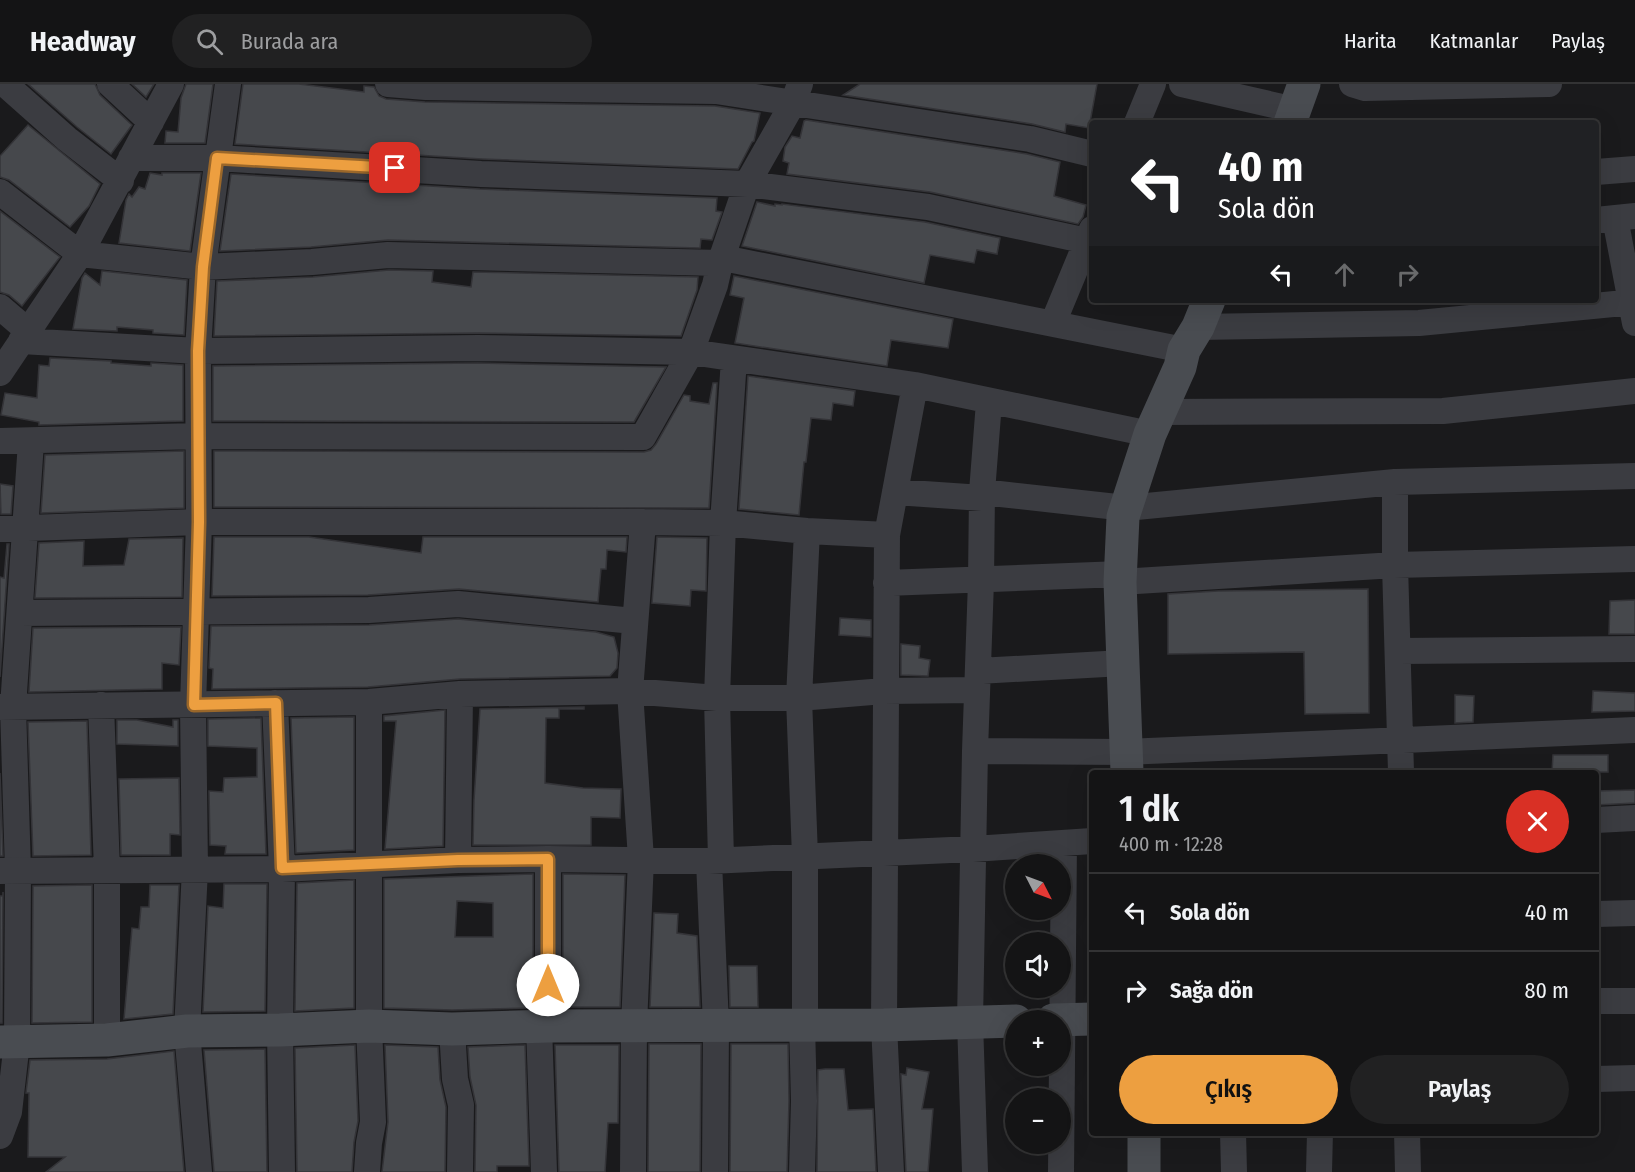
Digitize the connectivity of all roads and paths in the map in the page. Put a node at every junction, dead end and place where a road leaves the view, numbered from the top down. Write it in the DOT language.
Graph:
graph roads {
  1 [pos="5,84"];
  2 [pos="110,84"];
  3 [pos="171,84"];
  4 [pos="228,84"];
  5 [pos="388,84"];
  6 [pos="1153,84"];
  7 [pos="1182,84"];
  8 [pos="1352,84"];
  9 [pos="1548,84"];
  10 [pos="796,93"];
  11 [pos="1297,106"];
  12 [pos="1138,120"];
  13 [pos="151,122"];
  14 [pos="1089,153"];
  15 [pos="217,158"];
  16 [pos="1635,169"];
  17 [pos="126,170"];
  18 [pos="1599,172"];
  19 [pos="747,184"];
  20 [pos="0,192"];
  21 [pos="1615,218"];
  22 [pos="1089,237"];
  23 [pos="1089,239"];
  24 [pos="80,254"];
  25 [pos="721,261"];
  26 [pos="203,267"];
  27 [pos="0,307"];
  28 [pos="1634,310"];
  29 [pos="1053,324"];
  30 [pos="1197,326"];
  31 [pos="25,336"];
  32 [pos="198,351"];
  33 [pos="691,352"];
  34 [pos="734,359"];
  35 [pos="0,374"];
  36 [pos="915,385"];
  37 [pos="1635,391"];
  38 [pos="989,402"];
  39 [pos="1155,423"];
  40 [pos="198,436"];
  41 [pos="0,441"];
  42 [pos="31,442"];
  43 [pos="1635,476"];
  44 [pos="1395,482"];
  45 [pos="895,492"];
  46 [pos="982,495"];
  47 [pos="1126,508"];
  48 [pos="199,522"];
  49 [pos="643,522"];
  50 [pos="723,523"];
  51 [pos="12,528"];
  52 [pos="807,531"];
  53 [pos="887,535"];
  54 [pos="1635,559"];
  55 [pos="1395,566"];
  56 [pos="1121,578"];
  57 [pos="981,581"];
  58 [pos="886,583"];
  59 [pos="197,611"];
  60 [pos="20,613"];
  61 [pos="634,621"];
  62 [pos="1635,649"];
  63 [pos="1398,651"];
  64 [pos="1123,663"];
  65 [pos="977,681"];
  66 [pos="630,691"];
  67 [pos="884,692"];
  68 [pos="460,694"];
  69 [pos="717,698"];
  70 [pos="799,698"];
  71 [pos="369,702"];
  72 [pos="276,703"];
  73 [pos="101,705"];
  74 [pos="194,705"];
  75 [pos="7,707"];
  76 [pos="1635,730"];
  77 [pos="1401,741"];
  78 [pos="975,751"];
  79 [pos="1126,762"];
  80 [pos="1401,770"];
  81 [pos="1635,818"];
  82 [pos="1599,820"];
  83 [pos="1089,841"];
  84 [pos="1064,843"];
  85 [pos="973,849"];
  86 [pos="883,853"];
  87 [pos="805,856"];
  88 [pos="548,859"];
  89 [pos="641,859"];
  90 [pos="458,860"];
  91 [pos="715,860"];
  92 [pos="370,865"];
  93 [pos="282,868"];
  94 [pos="195,869"];
  95 [pos="107,870"];
  96 [pos="9,871"];
  97 [pos="1635,912"];
  98 [pos="1599,914"];
  99 [pos="1635,1000"];
  100 [pos="1599,1001"];
  101 [pos="1069,1010"];
  102 [pos="1005,1021"];
  103 [pos="970,1022"];
  104 [pos="716,1025"];
  105 [pos="804,1025"];
  106 [pos="884,1025"];
  107 [pos="369,1026"];
  108 [pos="543,1026"];
  109 [pos="634,1026"];
  110 [pos="452,1029"];
  111 [pos="280,1030"];
  112 [pos="187,1031"];
  113 [pos="107,1040"];
  114 [pos="9,1042"];
  115 [pos="1066,1076"];
  116 [pos="1635,1078"];
  117 [pos="1599,1079"];
  118 [pos="0,1136"];
  119 [pos="1144,1136"];
  120 [pos="1233,1136"];
  121 [pos="1320,1136"];
  122 [pos="1407,1136"];
  123 [pos="200,1172"];
  124 [pos="282,1172"];
  125 [pos="367,1172"];
  126 [pos="460,1172"];
  127 [pos="544,1172"];
  128 [pos="633,1172"];
  129 [pos="715,1172"];
  130 [pos="802,1172"];
  131 [pos="891,1172"];
  132 [pos="975,1172"];
  133 [pos="1061,1172"];
  134 [pos="1144,1172"];
  135 [pos="1234,1172"];
  136 [pos="1319,1172"];
  137 [pos="1408,1172"];
  1 -- 17 [label="street"];
  2 -- 13 [label="street"];
  3 -- 13 [label="street"];
  4 -- 15 [label="street"];
  5 -- 10 [label="street"];
  6 -- 12 [label="street"];
  7 -- 11 [label="street"];
  8 -- 9 [label="street"];
  10 -- 14 [label="street"];
  10 -- 19 [label="street"];
  13 -- 17 [label="street"];
  15 -- 17 [label="street"];
  15 -- 19 [label="street"];
  15 -- 26 [label="street"];
  16 -- 18 [label="street"];
  17 -- 24 [label="street"];
  19 -- 22 [label="street"];
  19 -- 25 [label="street"];
  20 -- 24 [label="street"];
  21 -- 28 [label="street"];
  23 -- 29 [label="street"];
  24 -- 26 [label="street"];
  24 -- 31 [label="street"];
  25 -- 26 [label="street"];
  25 -- 29 [label="street"];
  25 -- 33 [label="street"];
  26 -- 32 [label="street"];
  27 -- 31 [label="street"];
  28 -- 30 [label="street"];
  29 -- 30 [label="street"];
  30 -- 39 [label="street"];
  31 -- 32 [label="street"];
  31 -- 35 [label="street"];
  32 -- 33 [label="street"];
  32 -- 40 [label="street"];
  33 -- 34 [label="street"];
  33 -- 40 [label="street"];
  34 -- 36 [label="street"];
  34 -- 50 [label="street"];
  36 -- 38 [label="street"];
  36 -- 45 [label="street"];
  37 -- 39 [label="street"];
  38 -- 39 [label="street"];
  38 -- 46 [label="street"];
  39 -- 47 [label="street"];
  40 -- 42 [label="street"];
  40 -- 48 [label="street"];
  41 -- 42 [label="street"];
  42 -- 51 [label="street"];
  43 -- 44 [label="street"];
  44 -- 47 [label="street"];
  44 -- 55 [label="street"];
  45 -- 46 [label="street"];
  45 -- 53 [label="street"];
  46 -- 47 [label="street"];
  46 -- 57 [label="street"];
  47 -- 56 [label="street"];
  48 -- 49 [label="street"];
  48 -- 51 [label="street"];
  48 -- 59 [label="street"];
  49 -- 50 [label="street"];
  49 -- 61 [label="street"];
  50 -- 52 [label="street"];
  50 -- 69 [label="street"];
  51 -- 60 [label="street"];
  52 -- 53 [label="street"];
  52 -- 70 [label="street"];
  53 -- 58 [label="street"];
  54 -- 55 [label="street"];
  55 -- 56 [label="street"];
  55 -- 63 [label="street"];
  56 -- 57 [label="street"];
  56 -- 64 [label="street"];
  57 -- 58 [label="street"];
  57 -- 65 [label="street"];
  58 -- 67 [label="street"];
  59 -- 60 [label="street"];
  59 -- 61 [label="street"];
  59 -- 74 [label="street"];
  60 -- 75 [label="street"];
  61 -- 66 [label="street"];
  62 -- 63 [label="street"];
  63 -- 77 [label="street"];
  64 -- 65 [label="street"];
  64 -- 79 [label="street"];
  65 -- 67 [label="street"];
  65 -- 78 [label="street"];
  66 -- 68 [label="street"];
  66 -- 69 [label="street"];
  66 -- 89 [label="street"];
  67 -- 70 [label="street"];
  67 -- 86 [label="street"];
  68 -- 71 [label="street"];
  68 -- 90 [label="street"];
  69 -- 70 [label="street"];
  69 -- 91 [label="street"];
  70 -- 87 [label="street"];
  71 -- 72 [label="street"];
  71 -- 92 [label="street"];
  72 -- 74 [label="street"];
  72 -- 93 [label="street"];
  73 -- 74 [label="street"];
  73 -- 75 [label="street"];
  73 -- 95 [label="street"];
  74 -- 94 [label="street"];
  75 -- 96 [label="street"];
  76 -- 77 [label="street"];
  77 -- 79 [label="street"];
  77 -- 80 [label="street"];
  78 -- 79 [label="street"];
  78 -- 85 [label="street"];
  81 -- 82 [label="street"];
  83 -- 84 [label="street"];
  84 -- 85 [label="street"];
  84 -- 101 [label="street"];
  85 -- 86 [label="street"];
  85 -- 103 [label="street"];
  86 -- 87 [label="street"];
  86 -- 106 [label="street"];
  87 -- 91 [label="street"];
  87 -- 105 [label="street"];
  88 -- 89 [label="street"];
  88 -- 90 [label="street"];
  88 -- 108 [label="street"];
  89 -- 91 [label="street"];
  89 -- 109 [label="street"];
  90 -- 92 [label="street"];
  91 -- 104 [label="street"];
  92 -- 93 [label="street"];
  92 -- 107 [label="street"];
  93 -- 94 [label="street"];
  93 -- 111 [label="street"];
  94 -- 95 [label="street"];
  94 -- 112 [label="street"];
  95 -- 96 [label="street"];
  95 -- 113 [label="street"];
  96 -- 114 [label="street"];
  97 -- 98 [label="street"];
  99 -- 100 [label="street"];
  102 -- 103 [label="street"];
  103 -- 106 [label="street"];
  103 -- 132 [label="street"];
  104 -- 105 [label="street"];
  104 -- 109 [label="street"];
  104 -- 129 [label="street"];
  105 -- 106 [label="street"];
  105 -- 130 [label="street"];
  106 -- 131 [label="street"];
  107 -- 110 [label="street"];
  107 -- 111 [label="street"];
  107 -- 125 [label="street"];
  108 -- 109 [label="street"];
  108 -- 110 [label="street"];
  108 -- 127 [label="street"];
  109 -- 128 [label="street"];
  110 -- 126 [label="street"];
  111 -- 112 [label="street"];
  111 -- 124 [label="street"];
  112 -- 113 [label="street"];
  112 -- 123 [label="street"];
  113 -- 114 [label="street"];
  114 -- 118 [label="street"];
  115 -- 133 [label="street"];
  116 -- 117 [label="street"];
  119 -- 134 [label="street"];
  120 -- 135 [label="street"];
  121 -- 136 [label="street"];
  122 -- 137 [label="street"];
}
